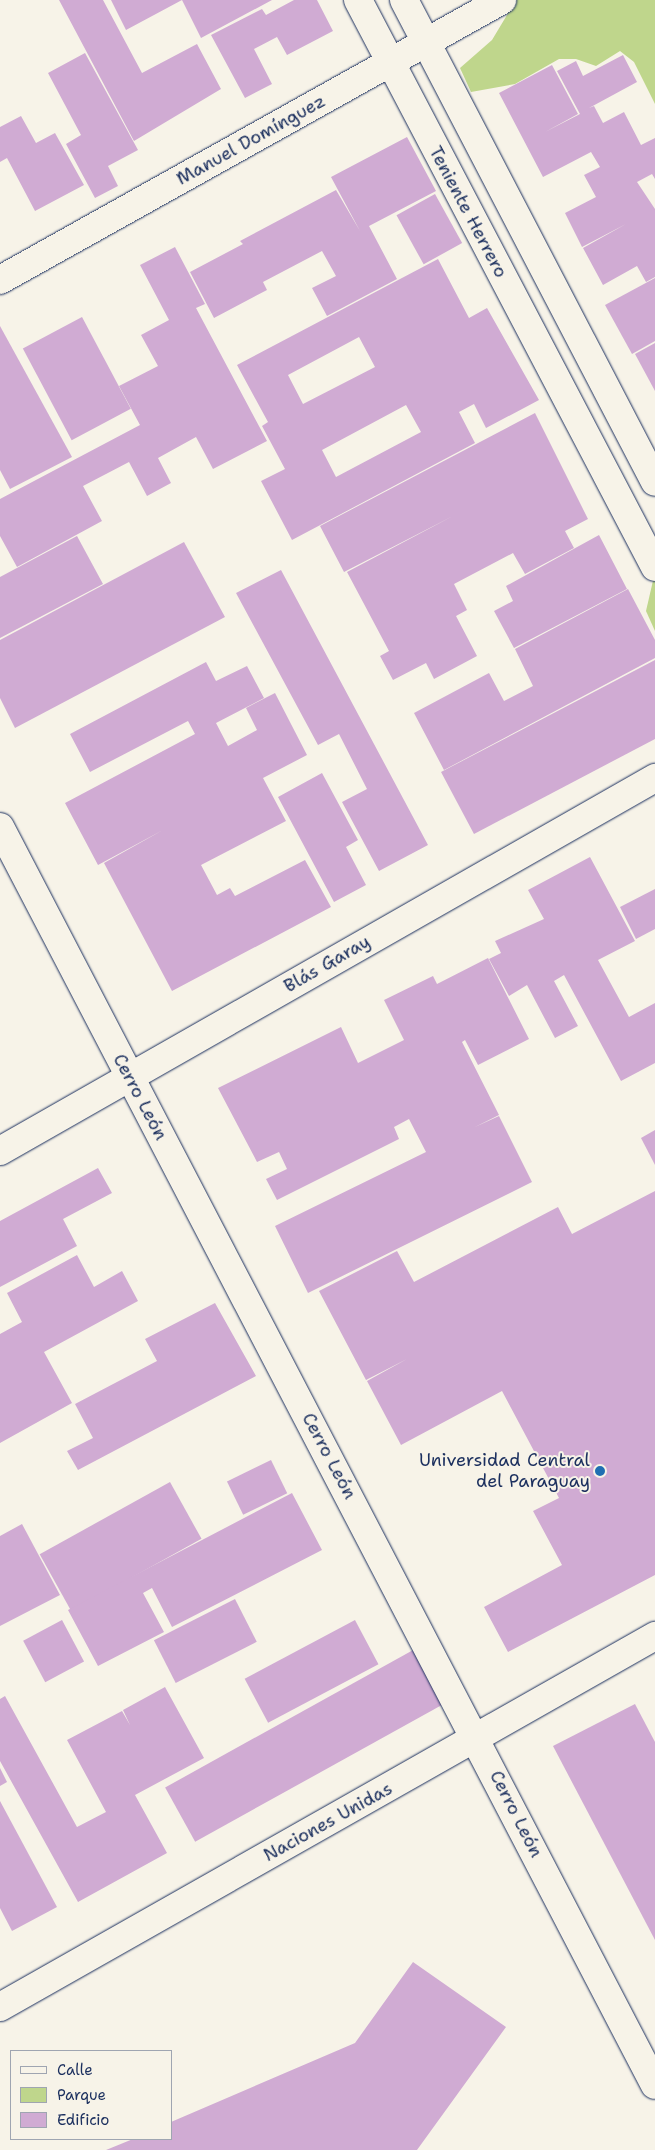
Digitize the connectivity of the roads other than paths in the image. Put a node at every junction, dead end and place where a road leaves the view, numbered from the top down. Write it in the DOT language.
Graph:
graph roads {
  1 [pos="358,0"];
  2 [pos="404,0"];
  3 [pos="502,0"];
  4 [pos="426,42"];
  5 [pos="390,63"];
  6 [pos="0,280"];
  7 [pos="614,403"];
  8 [pos="579,423"];
  9 [pos="655,482"];
  10 [pos="655,567"];
  11 [pos="655,778"];
  12 [pos="0,828"];
  13 [pos="130,1076"];
  14 [pos="0,1151"];
  15 [pos="655,1636"];
  16 [pos="477,1738"];
  17 [pos="0,2007"];
  18 [pos="655,2085"];
  1 -- 5 [label="street, Teniente Herrero"];
  2 -- 4 [label="street"];
  3 -- 4 [label="street, Manuel Domínguez"];
  4 -- 5 [label="street, Manuel Domínguez"];
  4 -- 7 [label="street"];
  5 -- 6 [label="street, Manuel Domínguez"];
  5 -- 8 [label="street, Teniente Herrero"];
  7 -- 8 [label="street"];
  7 -- 9 [label="street"];
  8 -- 10 [label="street, Teniente Herrero"];
  11 -- 13 [label="street, Blás Garay"];
  12 -- 13 [label="street, Cerro León"];
  13 -- 14 [label="street, Blás Garay"];
  13 -- 16 [label="street, Cerro León"];
  15 -- 16 [label="street, Naciones Unidas"];
  16 -- 17 [label="street, Naciones Unidas"];
  16 -- 18 [label="street, Cerro León"];
}
